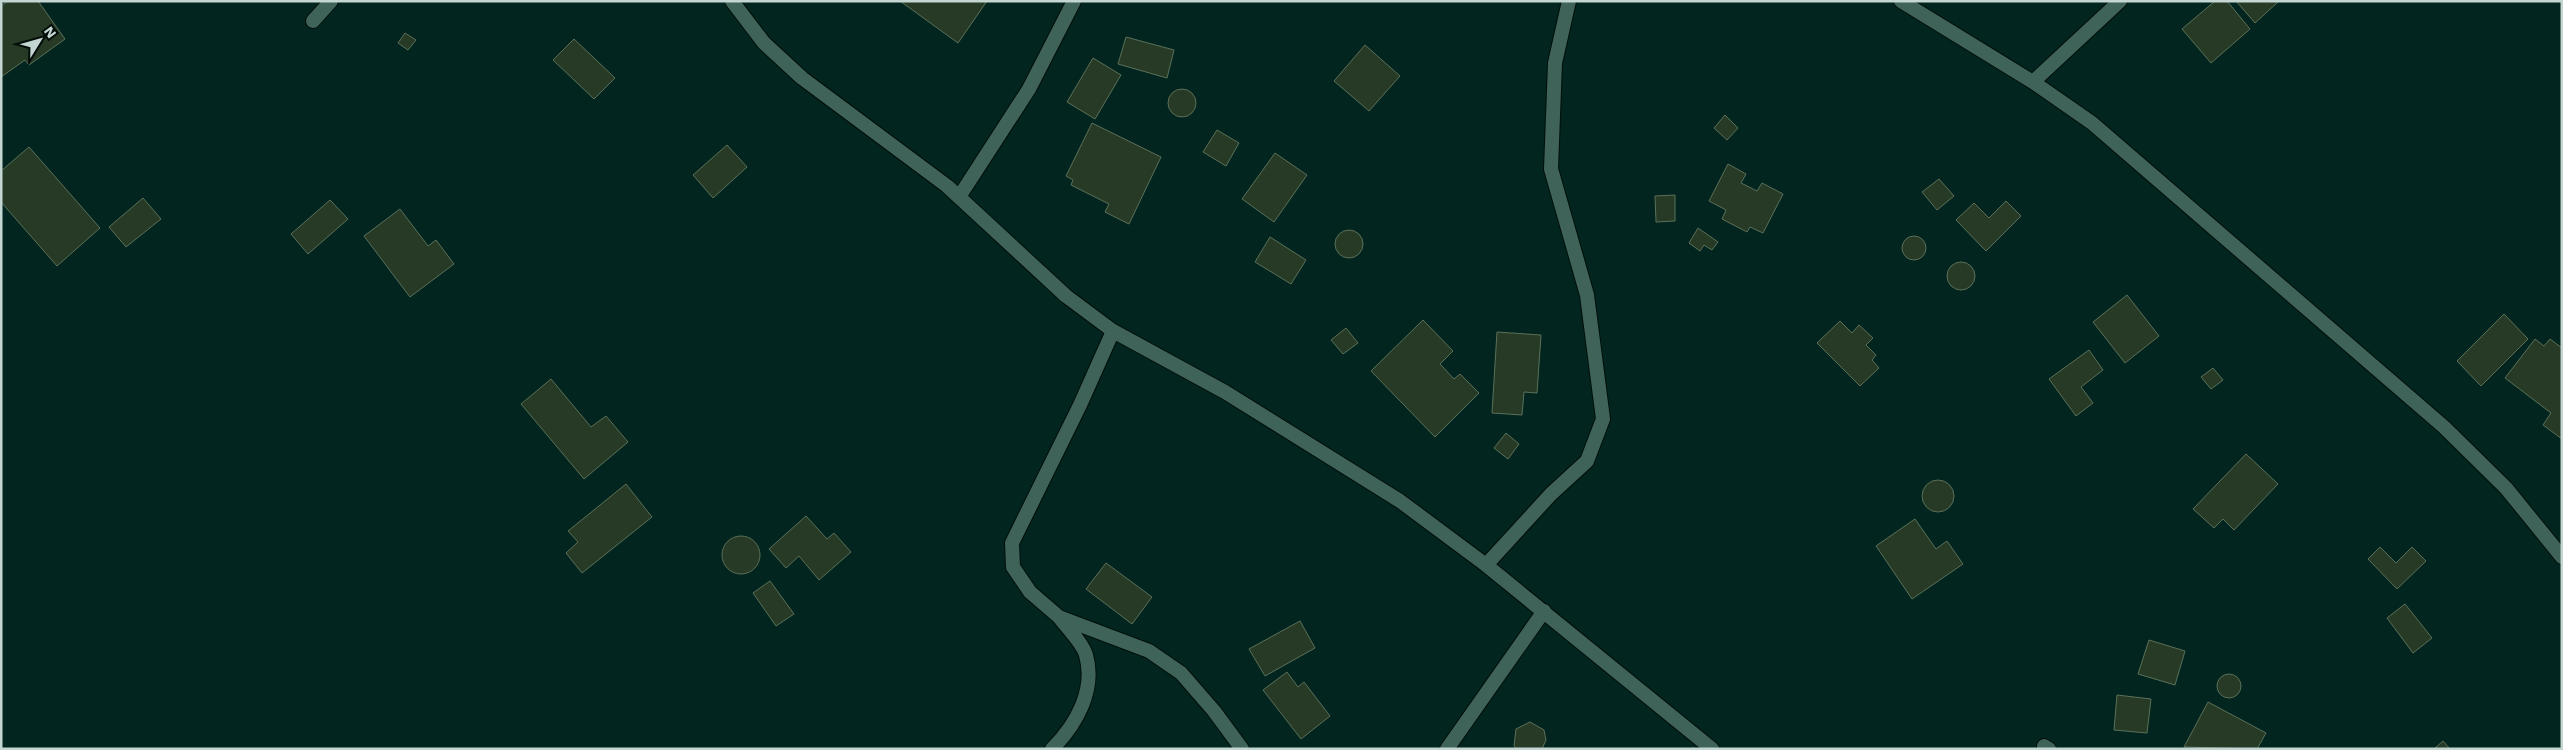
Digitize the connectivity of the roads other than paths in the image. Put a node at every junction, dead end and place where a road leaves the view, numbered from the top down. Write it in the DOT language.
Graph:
graph roads {
  1 [pos="331,1"];
  2 [pos="732,1"];
  3 [pos="1074,1"];
  4 [pos="1569,1"];
  5 [pos="1901,1"];
  6 [pos="2120,1"];
  7 [pos="313,21"];
  8 [pos="2034,82"];
  9 [pos="959,197"];
  10 [pos="1113,331"];
  11 [pos="2562,557"];
  12 [pos="1486,565"];
  13 [pos="1544,611"];
  14 [pos="1059,617"];
  15 [pos="1052,749"];
  16 [pos="1242,749"];
  17 [pos="1447,749"];
  18 [pos="1712,749"];
  1 -- 7 [label="street"];
  2 -- 9 [label="street"];
  3 -- 9 [label="street"];
  4 -- 12 [label="street"];
  5 -- 8 [label="street"];
  6 -- 8 [label="street"];
  8 -- 11 [label="street"];
  9 -- 10 [label="street"];
  10 -- 12 [label="street"];
  10 -- 14 [label="street"];
  12 -- 13 [label="street"];
  13 -- 17 [label="street"];
  13 -- 18 [label="street"];
  14 -- 15 [label="street"];
  14 -- 16 [label="street"];
}
